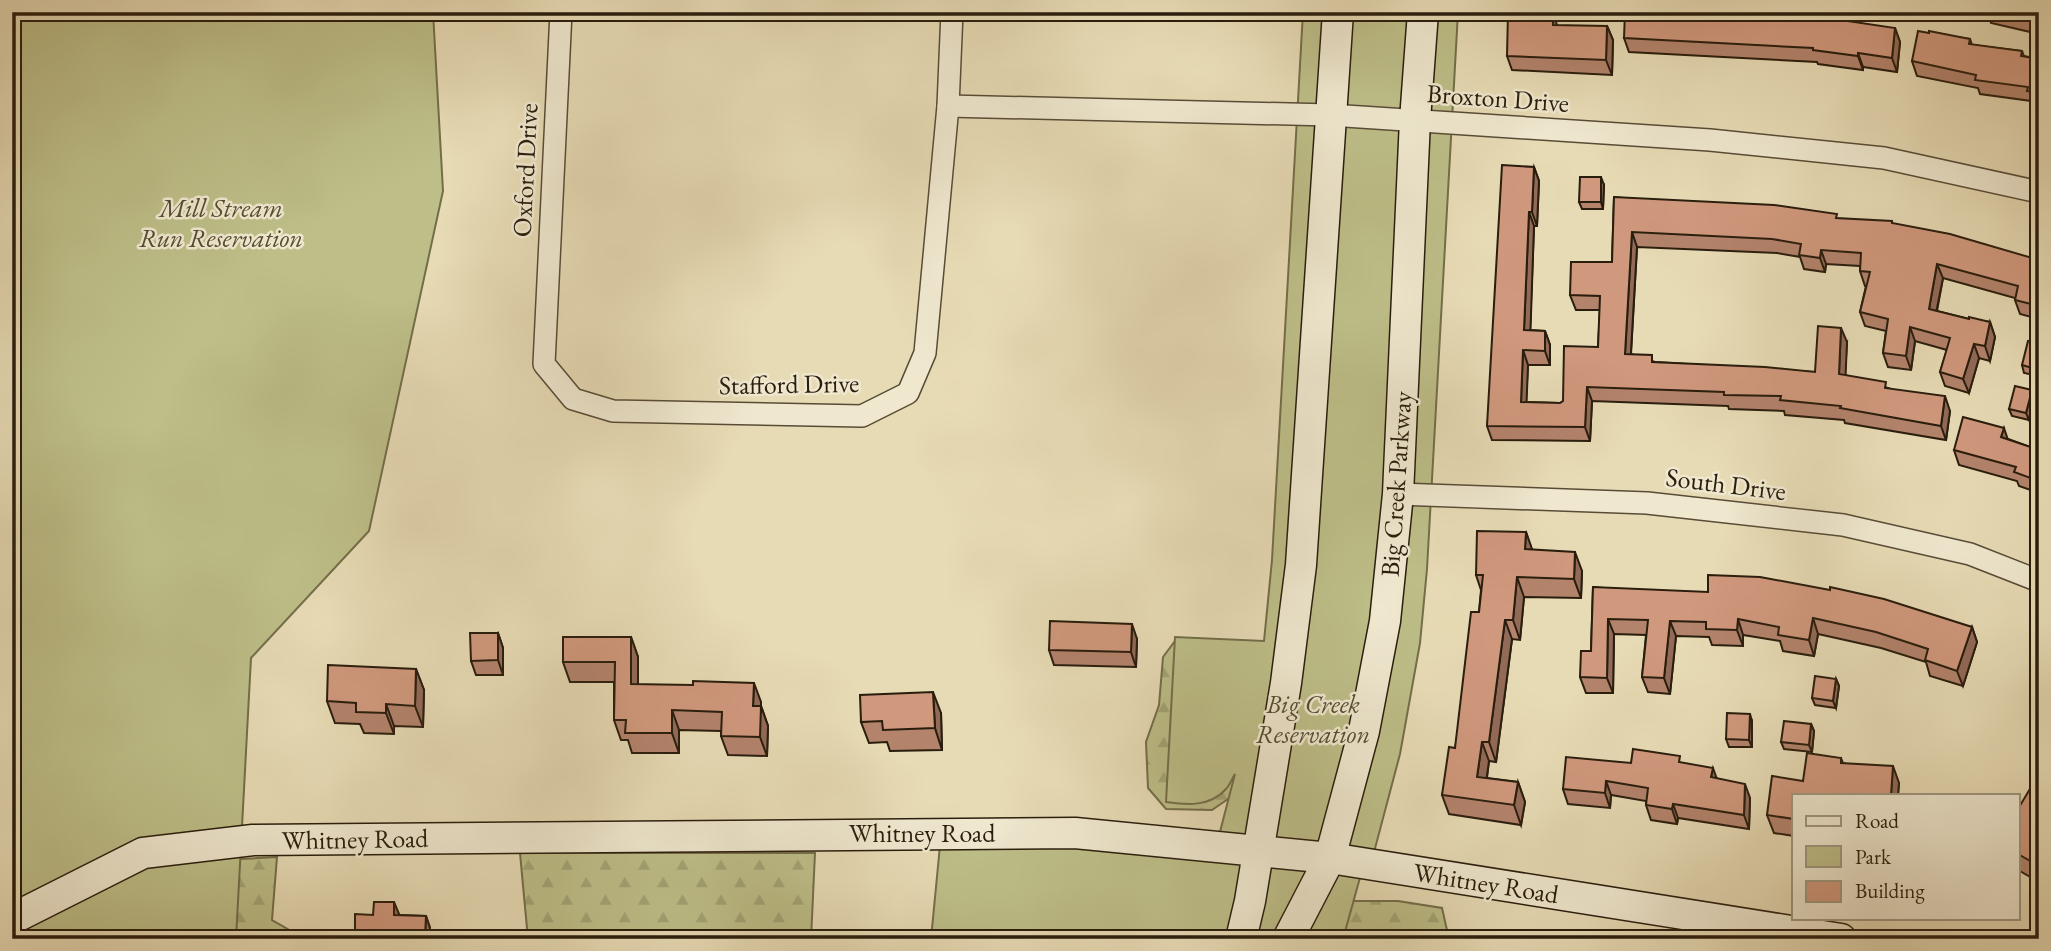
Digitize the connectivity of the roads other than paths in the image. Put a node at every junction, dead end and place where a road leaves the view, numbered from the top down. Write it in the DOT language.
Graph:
graph roads {
  1 [pos="561,12"];
  2 [pos="952,12"];
  3 [pos="1338,12"];
  4 [pos="1423,12"];
  5 [pos="948,106"];
  6 [pos="1331,116"];
  7 [pos="1415,120"];
  8 [pos="2039,192"];
  9 [pos="544,330"];
  10 [pos="1398,494"];
  11 [pos="2039,581"];
  12 [pos="1259,850"];
  13 [pos="1330,858"];
  14 [pos="12,919"];
  15 [pos="1241,939"];
  16 [pos="1288,939"];
  17 [pos="1841,939"];
  1 -- 9 [label="street, Oxford Drive"];
  2 -- 5 [label="street, Stafford Drive"];
  3 -- 6 [label="street"];
  4 -- 7 [label="street, Big Creek Parkway"];
  5 -- 6 [label="street, Broxton Drive"];
  5 -- 9 [label="street, Stafford Drive"];
  6 -- 7 [label="street, Broxton Drive"];
  6 -- 12 [label="street"];
  7 -- 8 [label="street, Broxton Drive"];
  7 -- 10 [label="street, Big Creek Parkway"];
  10 -- 11 [label="street, South Drive"];
  10 -- 13 [label="street, Big Creek Parkway"];
  12 -- 13 [label="street, Whitney Road"];
  12 -- 14 [label="street, Whitney Road"];
  12 -- 15 [label="street"];
  13 -- 16 [label="street, Big Creek Parkway"];
  13 -- 17 [label="street, Whitney Road"];
}
